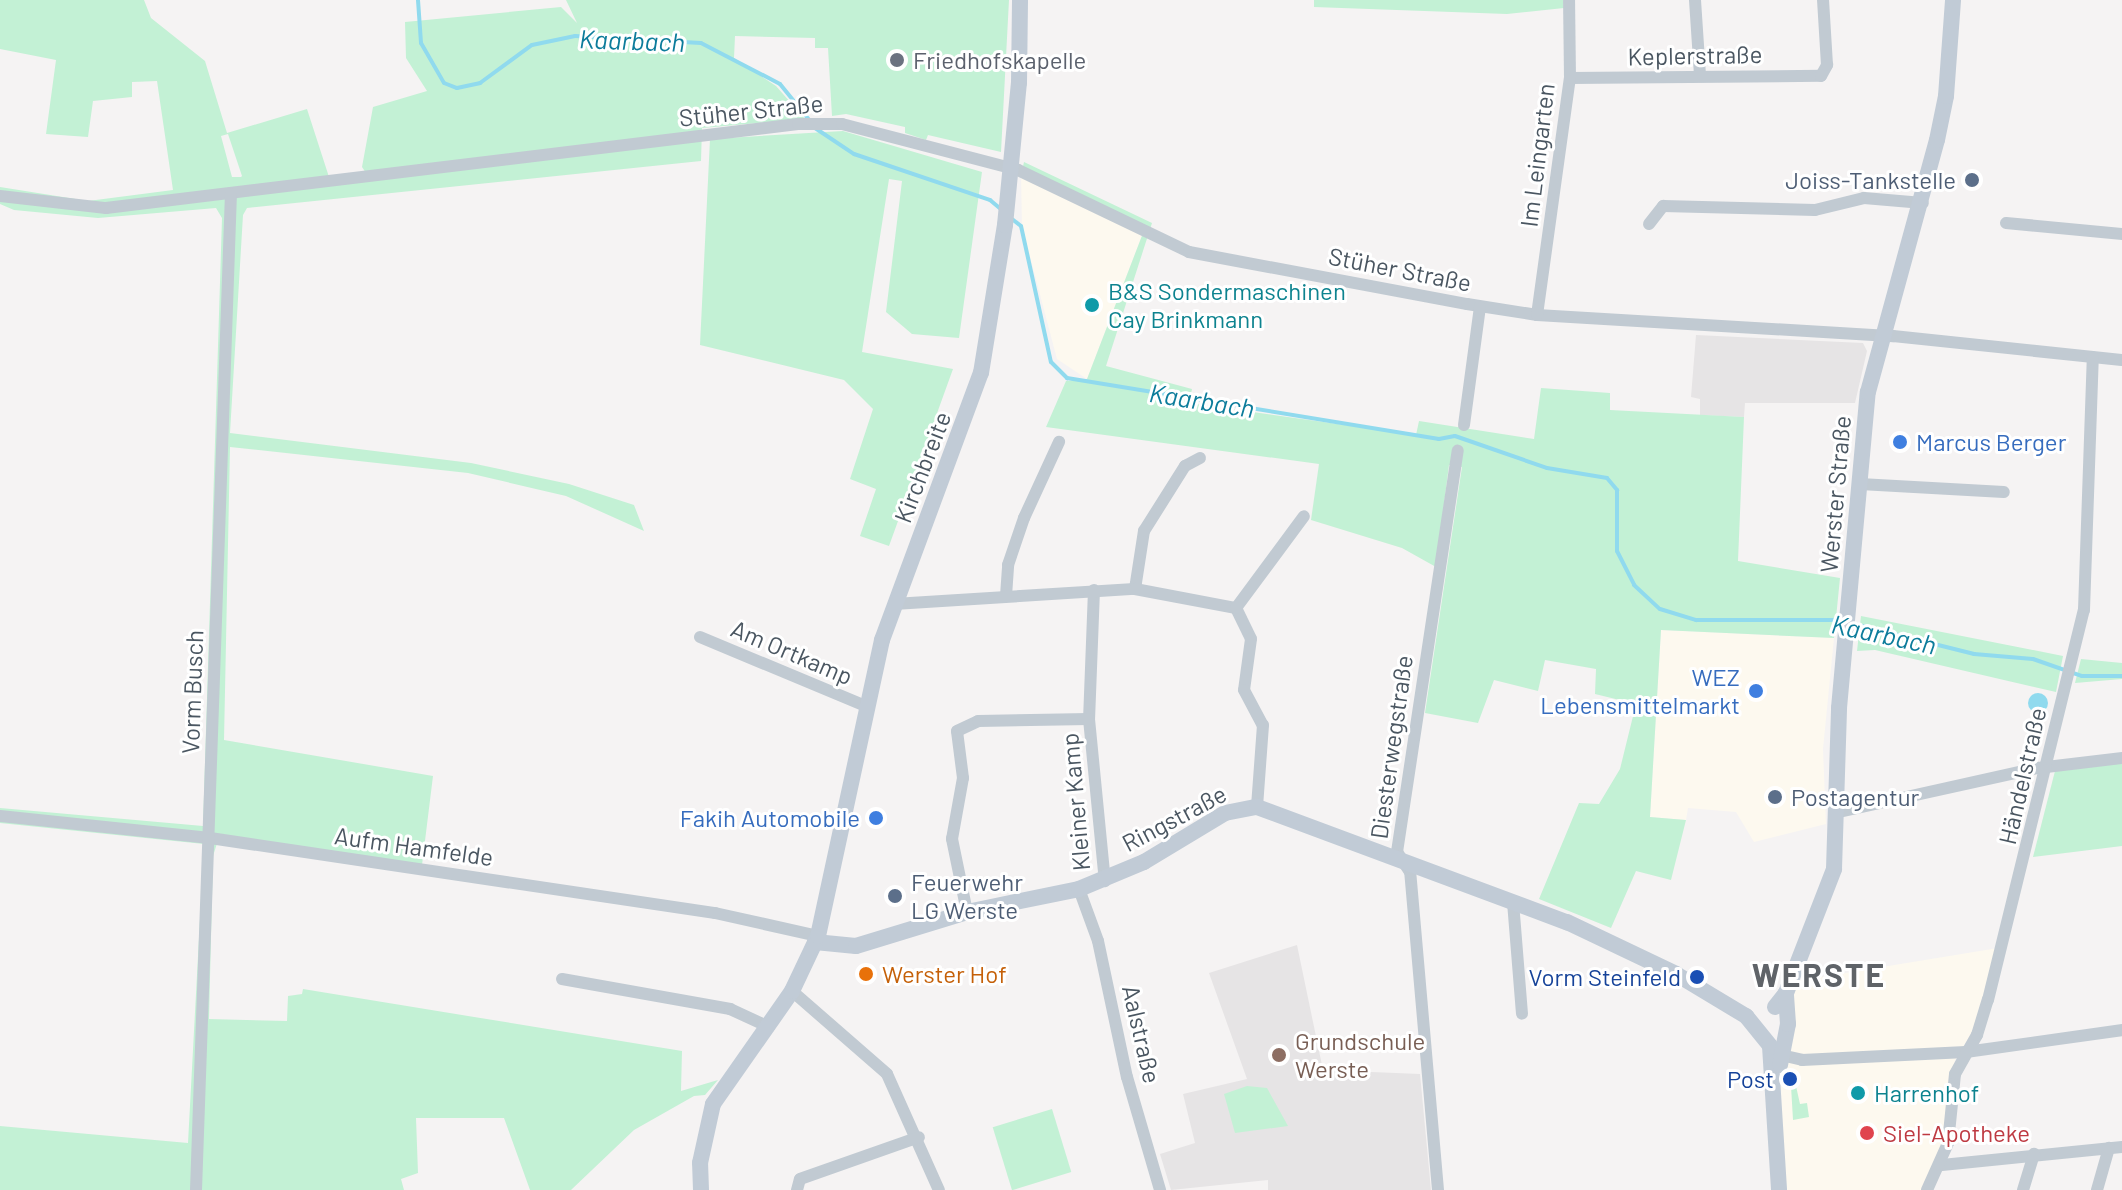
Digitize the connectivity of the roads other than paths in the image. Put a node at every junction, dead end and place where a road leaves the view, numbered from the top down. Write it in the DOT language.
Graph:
graph roads {
  1 [pos="1020,0"];
  2 [pos="1569,0"];
  3 [pos="1695,0"];
  4 [pos="1823,0"];
  5 [pos="1953,0"];
  6 [pos="1700,75"];
  7 [pos="1570,78"];
  8 [pos="1010,168"];
  9 [pos="231,195"];
  10 [pos="0,196"];
  11 [pos="1923,203"];
  12 [pos="2006,223"];
  13 [pos="1649,224"];
  14 [pos="2122,234"];
  15 [pos="1480,307"];
  16 [pos="1537,315"];
  17 [pos="1883,335"];
  18 [pos="2093,357"];
  19 [pos="2122,360"];
  20 [pos="1464,425"];
  21 [pos="1059,442"];
  22 [pos="1458,451"];
  23 [pos="1200,458"];
  24 [pos="1860,484"];
  25 [pos="2004,492"];
  26 [pos="1304,516"];
  27 [pos="1135,589"];
  28 [pos="1094,590"];
  29 [pos="1006,596"];
  30 [pos="894,604"];
  31 [pos="1236,608"];
  32 [pos="700,637"];
  33 [pos="866,706"];
  34 [pos="1089,719"];
  35 [pos="2122,758"];
  36 [pos="2049,768"];
  37 [pos="1257,807"];
  38 [pos="1839,812"];
  39 [pos="0,816"];
  40 [pos="210,838"];
  41 [pos="1398,860"];
  42 [pos="1105,881"];
  43 [pos="1079,889"];
  44 [pos="1513,902"];
  45 [pos="967,912"];
  46 [pos="817,939"];
  47 [pos="562,979"];
  48 [pos="792,991"];
  49 [pos="1721,999"];
  50 [pos="1777,1010"];
  51 [pos="1522,1014"];
  52 [pos="769,1027"];
  53 [pos="1763,1030"];
  54 [pos="2122,1030"];
  55 [pos="1783,1033"];
  56 [pos="1966,1052"];
  57 [pos="1781,1055"];
  58 [pos="1778,1108"];
  59 [pos="919,1137"];
  60 [pos="2115,1148"];
  61 [pos="2034,1154"];
  62 [pos="1942,1165"];
  63 [pos="196,1190"];
  64 [pos="701,1190"];
  65 [pos="797,1190"];
  66 [pos="939,1190"];
  67 [pos="1160,1190"];
  68 [pos="1438,1190"];
  69 [pos="1779,1190"];
  70 [pos="1927,1190"];
  71 [pos="2023,1190"];
  72 [pos="2097,1190"];
  1 -- 8 [label="street, Kirchbreite"];
  2 -- 7 [label="street, Im Leingarten"];
  3 -- 6 [label="street"];
  4 -- 6 [label="street, Keplerstraße"];
  5 -- 11 [label="street, Werster Straße"];
  6 -- 7 [label="street, Keplerstraße"];
  7 -- 16 [label="street, Im Leingarten"];
  8 -- 9 [label="street, Stüher Straße"];
  8 -- 15 [label="street, Stüher Straße"];
  8 -- 30 [label="street, Kirchbreite"];
  9 -- 10 [label="street, Stüher Straße"];
  9 -- 40 [label="street, Vorm Busch"];
  11 -- 13 [label="street"];
  11 -- 17 [label="street, Werster Straße"];
  12 -- 14 [label="street"];
  15 -- 16 [label="street, Stüher Straße"];
  15 -- 20 [label="street, Stüher Straße"];
  16 -- 17 [label="street, Stüher Straße"];
  17 -- 18 [label="street, Stüher Straße"];
  17 -- 24 [label="street, Werster Straße"];
  18 -- 19 [label="street, Stüher Straße"];
  18 -- 36 [label="street, Händelstraße"];
  21 -- 29 [label="street"];
  22 -- 41 [label="street, Diesterwegstraße"];
  23 -- 27 [label="street"];
  24 -- 25 [label="street"];
  24 -- 38 [label="street, Werster Straße"];
  26 -- 31 [label="street"];
  27 -- 28 [label="street"];
  27 -- 31 [label="street"];
  28 -- 29 [label="street"];
  28 -- 34 [label="street, Kleiner Kamp"];
  29 -- 30 [label="street"];
  30 -- 33 [label="street, Kirchbreite"];
  31 -- 37 [label="street"];
  32 -- 33 [label="street, Am Ortkamp"];
  33 -- 46 [label="street, Kirchbreite"];
  34 -- 42 [label="street, Kleiner Kamp"];
  34 -- 45 [label="street, Kleiner Kamp"];
  35 -- 36 [label="street"];
  36 -- 38 [label="street"];
  36 -- 56 [label="street, Händelstraße"];
  37 -- 41 [label="street, Ringstraße"];
  37 -- 42 [label="street, Ringstraße"];
  38 -- 50 [label="street, Werster Straße"];
  39 -- 40 [label="street, Aufm Hamfelde"];
  40 -- 46 [label="street, Aufm Hamfelde"];
  40 -- 63 [label="street, Vorm Busch"];
  41 -- 44 [label="street, Ringstraße"];
  41 -- 68 [label="street, Diesterwegstraße"];
  42 -- 43 [label="street, Ringstraße"];
  43 -- 45 [label="street, Ringstraße"];
  43 -- 67 [label="street, Aalstraße"];
  44 -- 49 [label="street, Ringstraße"];
  44 -- 51 [label="street"];
  45 -- 46 [label="street, Ringstraße"];
  46 -- 48 [label="street"];
  47 -- 52 [label="street"];
  48 -- 52 [label="street"];
  48 -- 59 [label="street"];
  49 -- 50 [label="street, Ringstraße"];
  49 -- 53 [label="street, Ringstraße"];
  50 -- 53 [label="street, Werster Straße"];
  50 -- 55 [label="street, Werster Straße"];
  52 -- 64 [label="street"];
  53 -- 55 [label="street"];
  53 -- 58 [label="street, Werster Straße"];
  54 -- 56 [label="street"];
  55 -- 57 [label="street, Werster Straße"];
  56 -- 57 [label="street"];
  56 -- 62 [label="street, Händelstraße"];
  57 -- 58 [label="street, Werster Straße"];
  58 -- 69 [label="street, Werster Straße"];
  59 -- 65 [label="street"];
  59 -- 66 [label="street"];
  60 -- 61 [label="street"];
  60 -- 72 [label="street"];
  61 -- 62 [label="street"];
  61 -- 71 [label="street"];
  62 -- 70 [label="street, Händelstraße"];
}
